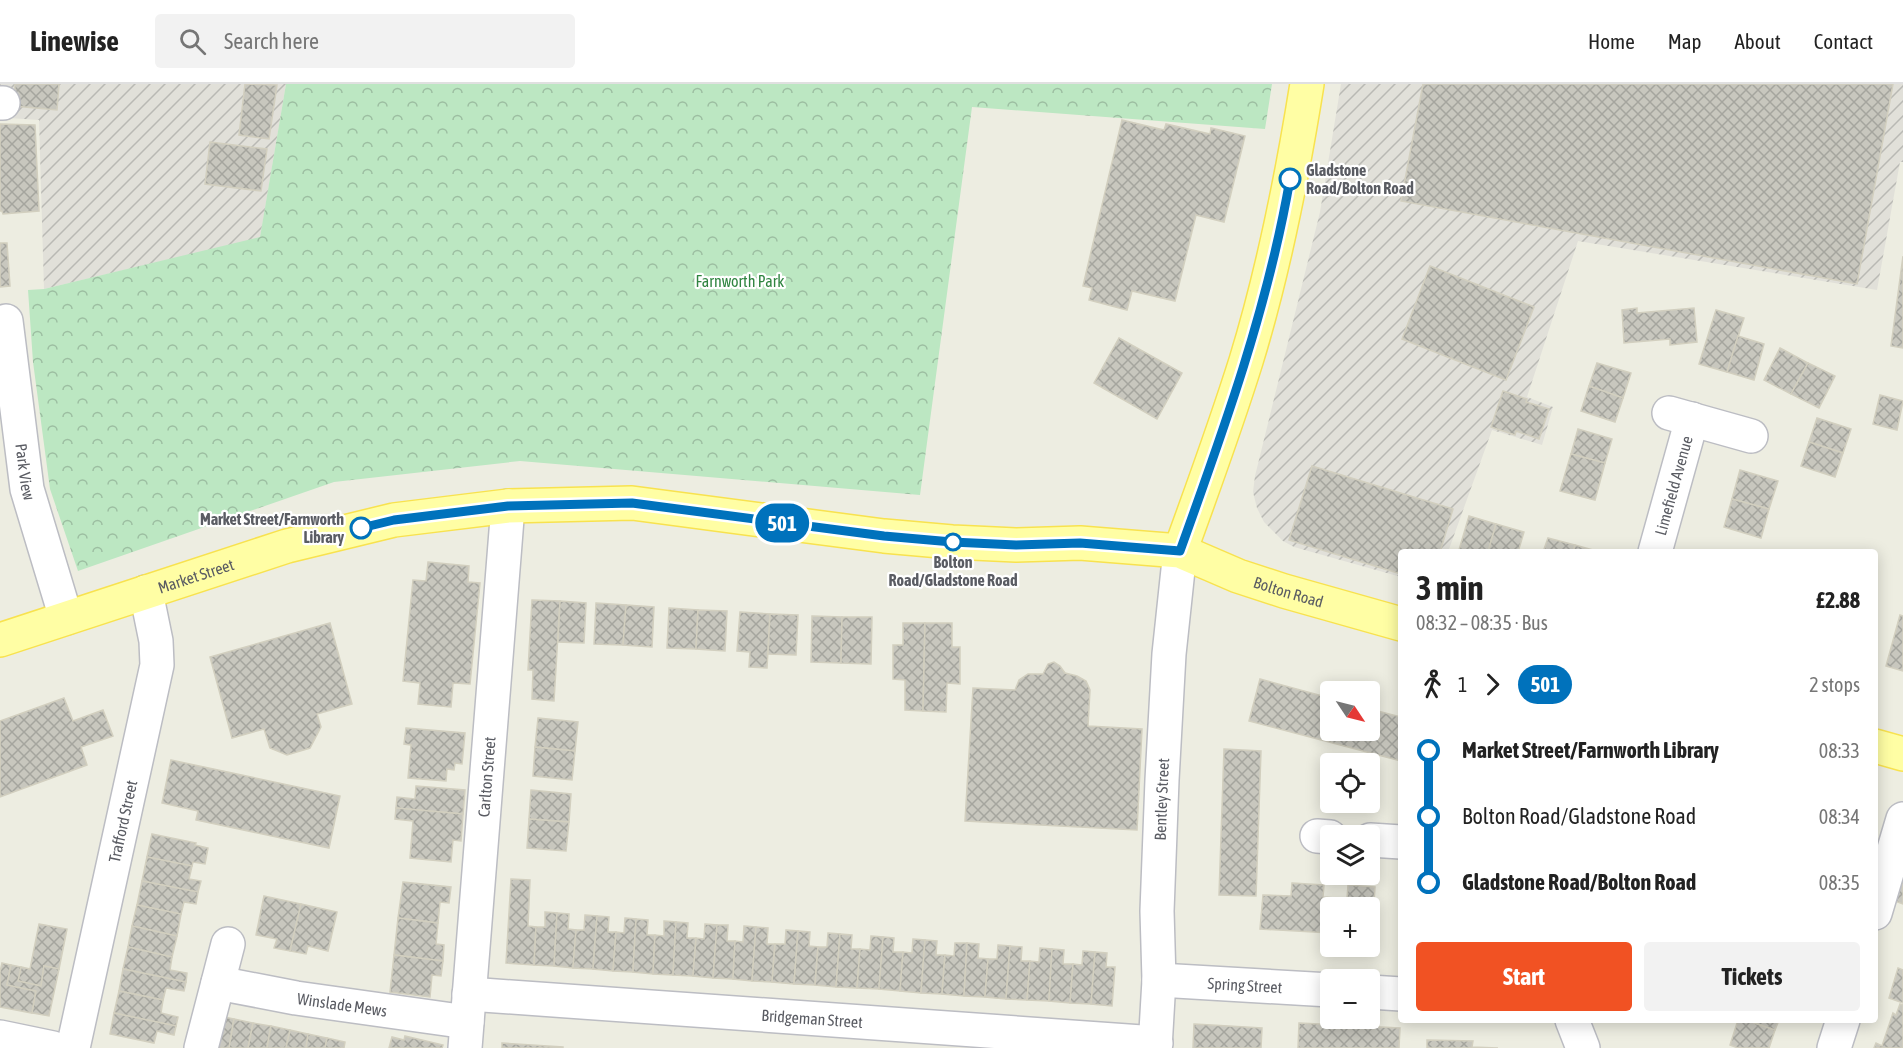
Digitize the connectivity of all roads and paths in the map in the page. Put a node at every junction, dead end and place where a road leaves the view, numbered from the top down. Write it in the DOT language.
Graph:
graph roads {
  1 [pos="1307,84"];
  2 [pos="6,321"];
  3 [pos="1751,436"];
  4 [pos="508,506"];
  5 [pos="1655,549"];
  6 [pos="1180,551"];
  7 [pos="146,592"];
  8 [pos="66,618"];
  9 [pos="1398,623"];
  10 [pos="0,640"];
  11 [pos="1878,747"];
  12 [pos="1903,754"];
  13 [pos="1903,819"];
  14 [pos="1380,841"];
  15 [pos="1398,842"];
  16 [pos="1878,903"];
  17 [pos="228,944"];
  18 [pos="1159,980"];
  19 [pos="218,983"];
  20 [pos="1320,989"];
  21 [pos="1380,993"];
  22 [pos="1398,994"];
  23 [pos="467,1021"];
  24 [pos="1573,1023"];
  25 [pos="1842,1023"];
  26 [pos="0,1037"];
  27 [pos="1155,1046"];
  28 [pos="54,1048"];
  29 [pos="73,1048"];
  30 [pos="201,1048"];
  31 [pos="1582,1048"];
  32 [pos="1834,1048"];
  1 -- 6 [label="main road"];
  2 -- 8 [label="street, Park View"];
  3 -- 5 [label="street, Limefield Avenue"];
  4 -- 6 [label="main road, Market Street"];
  4 -- 7 [label="main road, Market Street"];
  4 -- 23 [label="street, Carlton Street"];
  6 -- 9 [label="main road, Bolton Road"];
  6 -- 18 [label="street, Bentley Street"];
  7 -- 8 [label="main road, Market Street"];
  7 -- 29 [label="street, Trafford Street"];
  8 -- 10 [label="main road, Market Street"];
  11 -- 12 [label="main road"];
  13 -- 16 [label="street"];
  14 -- 15 [label="street"];
  17 -- 19 [label="street"];
  18 -- 20 [label="street, Spring Street"];
  18 -- 27 [label="street, Bentley Street"];
  19 -- 23 [label="street, Winslade Mews"];
  19 -- 30 [label="street"];
  21 -- 22 [label="street"];
  23 -- 27 [label="street, Bridgeman Street"];
  24 -- 31 [label="street"];
  25 -- 32 [label="street"];
  26 -- 28 [label="street"];
}
